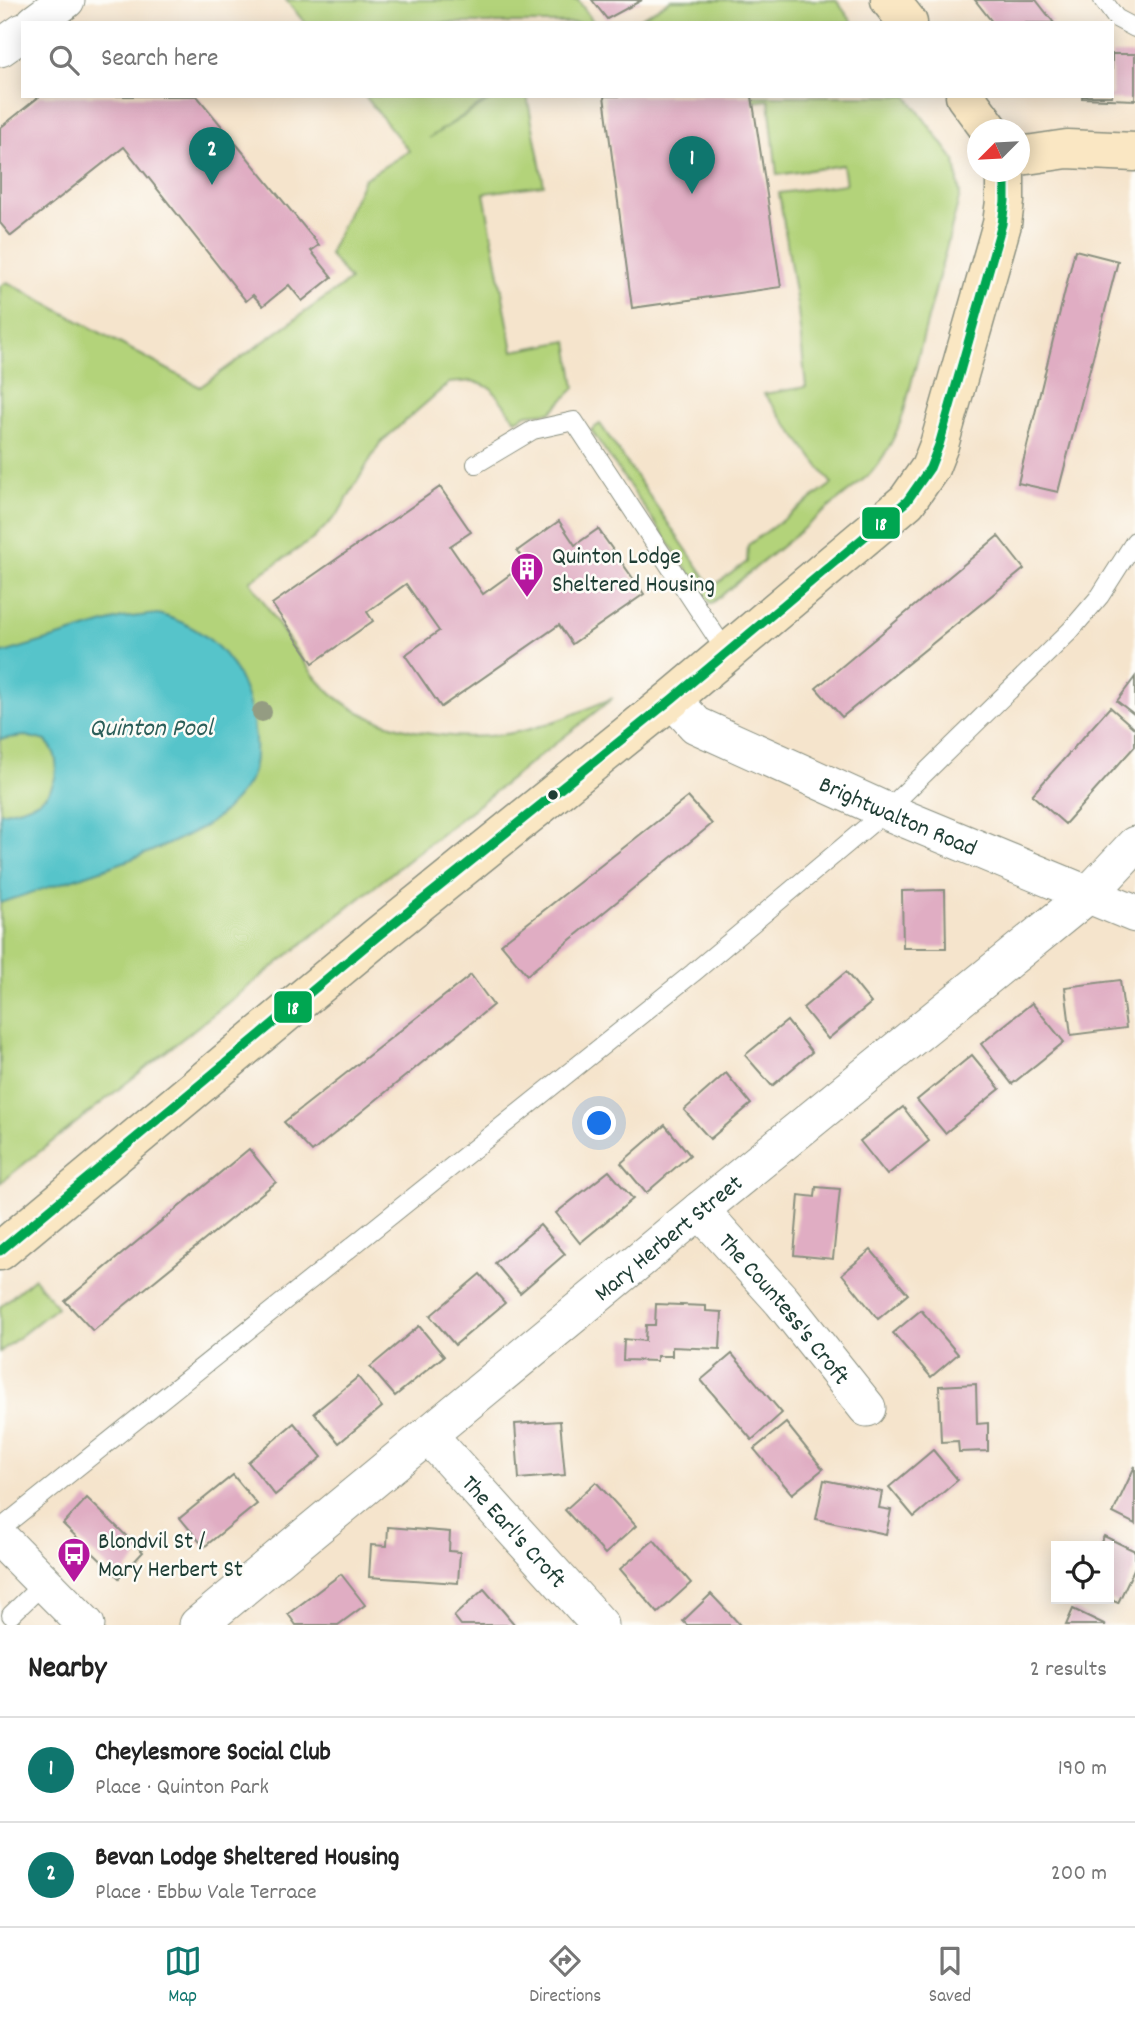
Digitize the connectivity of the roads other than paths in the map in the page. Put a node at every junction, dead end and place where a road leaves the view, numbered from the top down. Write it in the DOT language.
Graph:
graph roads {
  1 [pos="66,0"];
  2 [pos="891,0"];
  3 [pos="1103,0"];
  4 [pos="38,21"];
  5 [pos="907,21"];
  6 [pos="1135,28"];
  7 [pos="21,33"];
  8 [pos="0,48"];
  9 [pos="966,98"];
  10 [pos="982,119"];
  11 [pos="1135,152"];
  12 [pos="1030,155"];
  13 [pos="1005,182"];
  14 [pos="476,464"];
  15 [pos="1135,541"];
  16 [pos="727,653"];
  17 [pos="672,699"];
  18 [pos="886,811"];
  19 [pos="1135,845"];
  20 [pos="1089,894"];
  21 [pos="1135,914"];
  22 [pos="701,1210"];
  23 [pos="0,1251"];
  24 [pos="867,1408"];
  25 [pos="429,1436"];
  26 [pos="0,1529"];
  27 [pos="0,1538"];
  28 [pos="44,1583"];
  29 [pos="11,1615"];
  30 [pos="86,1625"];
  31 [pos="198,1625"];
  32 [pos="600,1625"];
  1 -- 4 [label="street"];
  2 -- 5 [label="street"];
  3 -- 6 [label="lane"];
  7 -- 8 [label="street"];
  9 -- 10 [label="street"];
  11 -- 12 [label="street"];
  13 -- 16 [label="street"];
  14 -- 16 [label="lane"];
  15 -- 18 [label="lane"];
  16 -- 17 [label="street"];
  17 -- 18 [label="street, Brightwalton Road"];
  17 -- 23 [label="street"];
  18 -- 20 [label="street, Brightwalton Road"];
  18 -- 26 [label="lane"];
  19 -- 20 [label="street, Mary Herbert Street"];
  20 -- 21 [label="street, Brightwalton Road"];
  20 -- 22 [label="street, Mary Herbert Street"];
  22 -- 24 [label="street, The Countess's Croft"];
  22 -- 25 [label="street, Mary Herbert Street"];
  25 -- 31 [label="street, Mary Herbert Street"];
  25 -- 32 [label="street, The Earl's Croft"];
  27 -- 28 [label="street"];
  28 -- 29 [label="lane"];
  28 -- 30 [label="street"];
}
